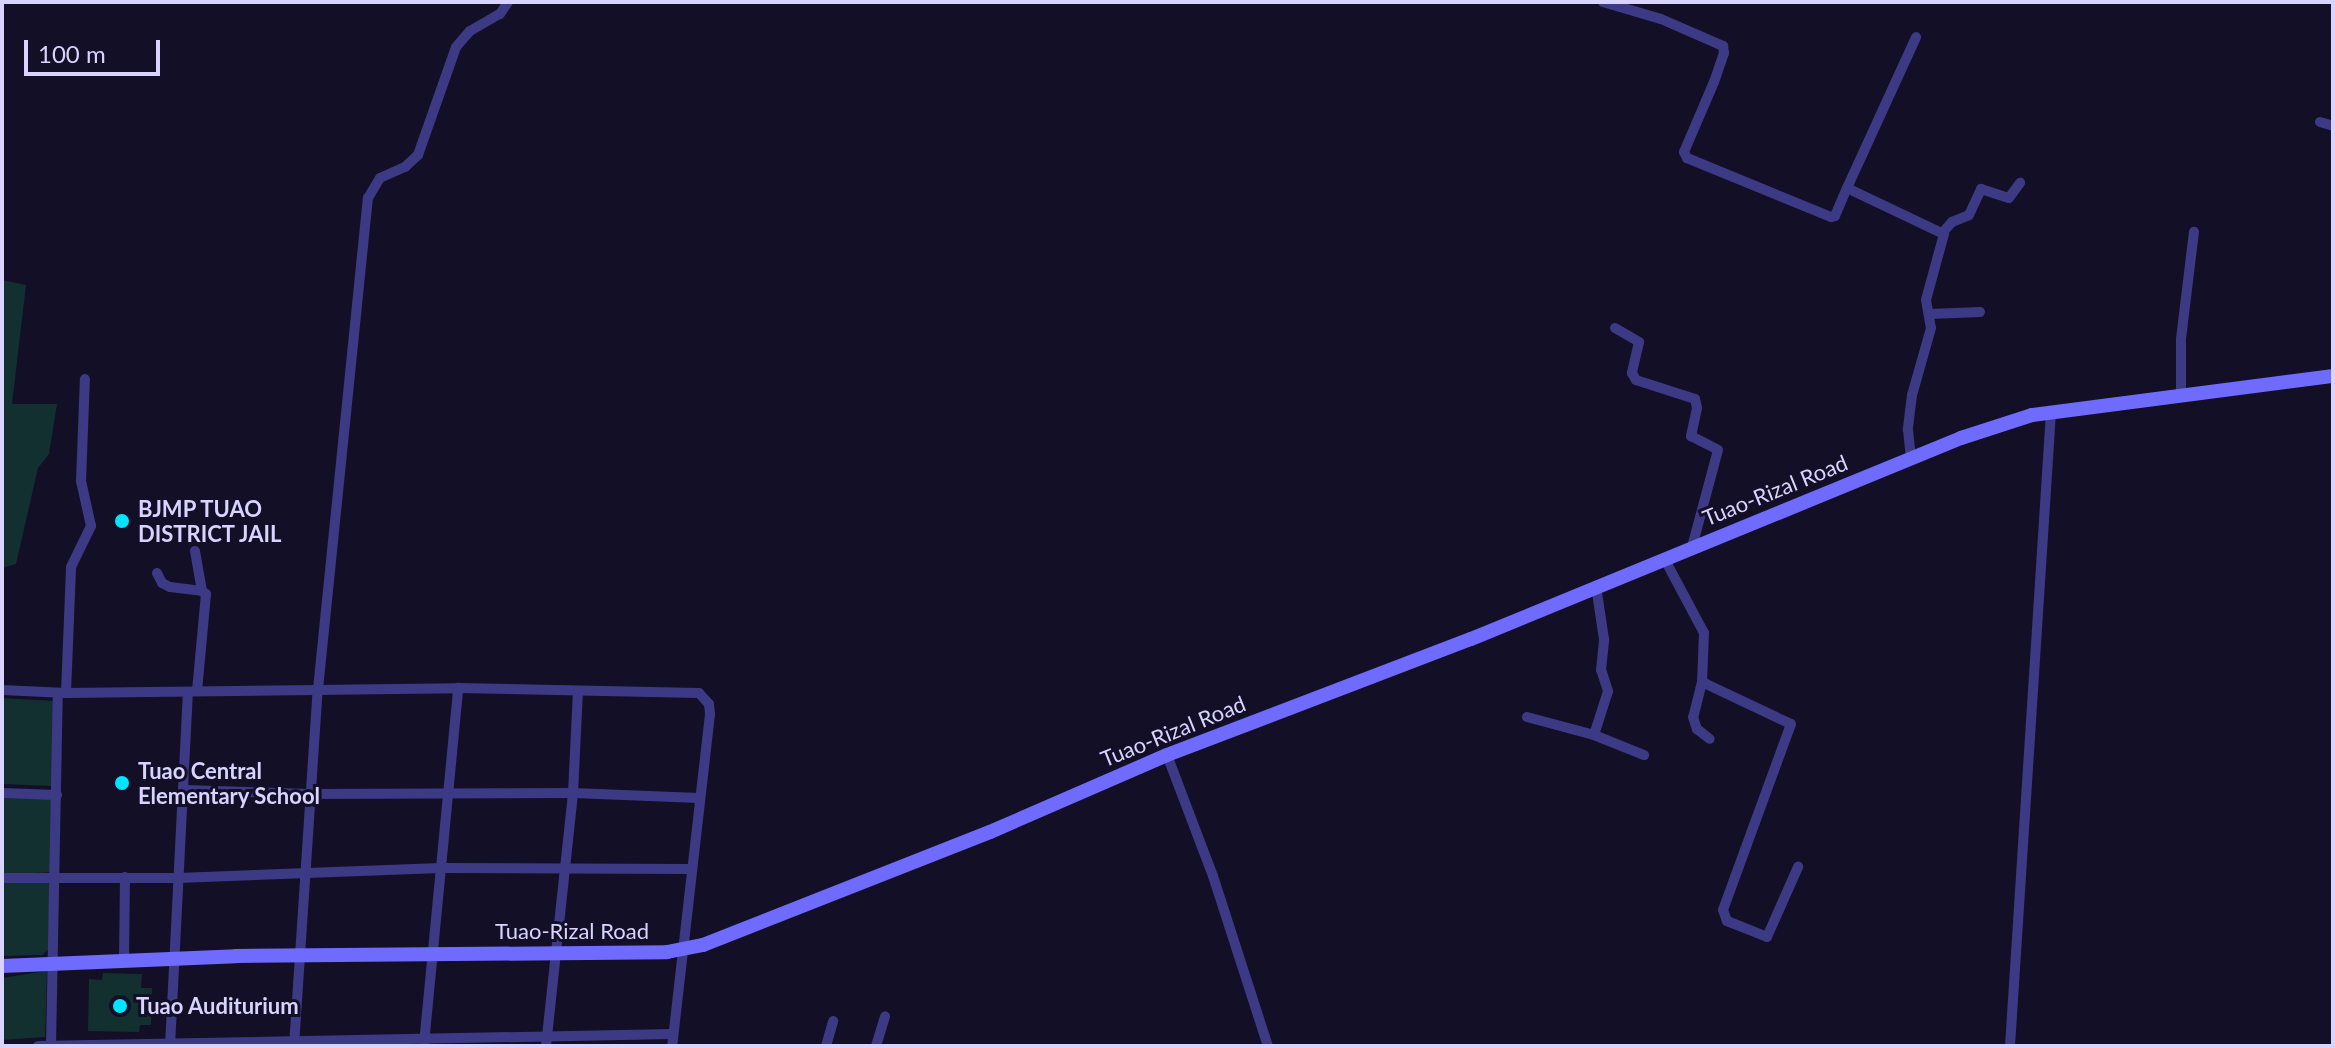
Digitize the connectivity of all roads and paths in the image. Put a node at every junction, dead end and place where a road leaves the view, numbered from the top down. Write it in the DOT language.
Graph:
graph roads {
  1 [pos="508,2"];
  2 [pos="1603,2"];
  3 [pos="1916,37"];
  4 [pos="2320,122"];
  5 [pos="2333,126"];
  6 [pos="2020,183"];
  7 [pos="1847,188"];
  8 [pos="1943,232"];
  9 [pos="2194,232"];
  10 [pos="1980,312"];
  11 [pos="1930,314"];
  12 [pos="1615,328"];
  13 [pos="2333,376"];
  14 [pos="85,379"];
  15 [pos="2181,395"];
  16 [pos="2051,412"];
  17 [pos="1911,458"];
  18 [pos="1692,547"];
  19 [pos="195,551"];
  20 [pos="1664,558"];
  21 [pos="157,573"];
  22 [pos="1596,586"];
  23 [pos="202,591"];
  24 [pos="1702,682"];
  25 [pos="458,688"];
  26 [pos="318,689"];
  27 [pos="2,690"];
  28 [pos="578,691"];
  29 [pos="192,692"];
  30 [pos="62,693"];
  31 [pos="1527,717"];
  32 [pos="1594,735"];
  33 [pos="1710,739"];
  34 [pos="1167,755"];
  35 [pos="1644,755"];
  36 [pos="184,790"];
  37 [pos="448,792"];
  38 [pos="2,793"];
  39 [pos="573,793"];
  40 [pos="310,794"];
  41 [pos="57,795"];
  42 [pos="699,798"];
  43 [pos="1798,867"];
  44 [pos="441,868"];
  45 [pos="564,868"];
  46 [pos="692,869"];
  47 [pos="305,873"];
  48 [pos="55,877"];
  49 [pos="125,877"];
  50 [pos="2,878"];
  51 [pos="178,878"];
  52 [pos="684,949"];
  53 [pos="556,952"];
  54 [pos="433,954"];
  55 [pos="298,956"];
  56 [pos="176,958"];
  57 [pos="124,960"];
  58 [pos="53,961"];
  59 [pos="2,966"];
  60 [pos="885,1016"];
  61 [pos="833,1021"];
  62 [pos="547,1040"];
  63 [pos="673,1040"];
  64 [pos="294,1043"];
  65 [pos="424,1043"];
  66 [pos="52,1045"];
  67 [pos="170,1045"];
  68 [pos="38,1046"];
  69 [pos="826,1046"];
  70 [pos="876,1046"];
  71 [pos="1268,1046"];
  72 [pos="2010,1046"];
  1 -- 26 [label="street"];
  2 -- 7 [label="street"];
  3 -- 7 [label="street"];
  4 -- 5 [label="street"];
  6 -- 8 [label="street"];
  7 -- 8 [label="street"];
  8 -- 11 [label="street"];
  9 -- 15 [label="street"];
  10 -- 11 [label="street"];
  11 -- 17 [label="street"];
  12 -- 18 [label="street"];
  13 -- 15 [label="main road, Tuao-Rizal Road"];
  14 -- 30 [label="street"];
  15 -- 16 [label="main road, Tuao-Rizal Road"];
  16 -- 17 [label="main road, Tuao-Rizal Road"];
  16 -- 72 [label="street"];
  17 -- 18 [label="main road, Tuao-Rizal Road"];
  18 -- 20 [label="main road, Tuao-Rizal Road"];
  19 -- 23 [label="street"];
  20 -- 22 [label="main road, Tuao-Rizal Road"];
  20 -- 24 [label="street"];
  21 -- 23 [label="street"];
  22 -- 32 [label="street"];
  22 -- 34 [label="main road, Tuao-Rizal Road"];
  23 -- 29 [label="street"];
  24 -- 33 [label="street"];
  24 -- 43 [label="street"];
  25 -- 26 [label="street"];
  25 -- 28 [label="street"];
  25 -- 37 [label="street"];
  26 -- 29 [label="street"];
  26 -- 40 [label="street"];
  27 -- 30 [label="street"];
  28 -- 39 [label="street"];
  28 -- 42 [label="street"];
  29 -- 30 [label="street"];
  29 -- 36 [label="street"];
  30 -- 41 [label="street"];
  31 -- 32 [label="street"];
  32 -- 35 [label="street"];
  34 -- 52 [label="main road, Tuao-Rizal Road"];
  34 -- 71 [label="street"];
  36 -- 40 [label="street"];
  36 -- 51 [label="street"];
  37 -- 39 [label="street"];
  37 -- 40 [label="street"];
  37 -- 44 [label="street"];
  38 -- 41 [label="street"];
  39 -- 42 [label="street"];
  39 -- 45 [label="street"];
  40 -- 47 [label="street"];
  41 -- 48 [label="street"];
  42 -- 46 [label="street"];
  44 -- 45 [label="street"];
  44 -- 47 [label="street"];
  44 -- 54 [label="street"];
  45 -- 46 [label="street"];
  45 -- 53 [label="street"];
  46 -- 52 [label="street"];
  47 -- 51 [label="street"];
  47 -- 55 [label="street"];
  48 -- 49 [label="street"];
  48 -- 50 [label="street"];
  48 -- 58 [label="street"];
  49 -- 51 [label="street"];
  49 -- 57 [label="street"];
  51 -- 56 [label="street"];
  52 -- 53 [label="main road, Tuao-Rizal Road"];
  52 -- 63 [label="street"];
  53 -- 54 [label="main road, Tuao-Rizal Road"];
  53 -- 62 [label="street"];
  54 -- 55 [label="main road, Tuao-Rizal Road"];
  54 -- 65 [label="street"];
  55 -- 56 [label="main road, Tuao-Rizal Road"];
  55 -- 64 [label="street"];
  56 -- 57 [label="main road, Tuao-Rizal Road"];
  56 -- 67 [label="street"];
  57 -- 58 [label="main road, Tuao-Rizal Road"];
  58 -- 59 [label="main road, Tuao-Rizal Road"];
  58 -- 66 [label="street"];
  60 -- 70 [label="street"];
  61 -- 69 [label="street"];
  62 -- 63 [label="street"];
  62 -- 65 [label="street"];
  64 -- 65 [label="street"];
  64 -- 67 [label="street"];
  66 -- 67 [label="street"];
  66 -- 68 [label="street"];
}
